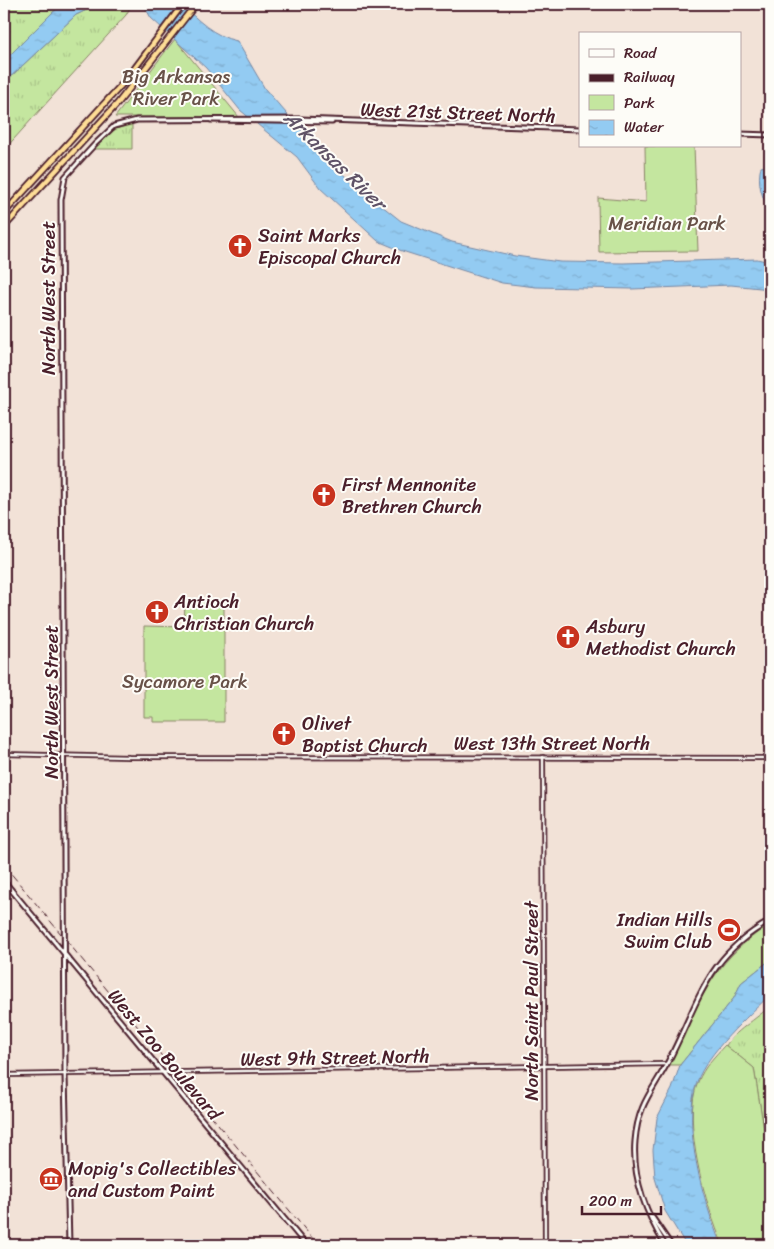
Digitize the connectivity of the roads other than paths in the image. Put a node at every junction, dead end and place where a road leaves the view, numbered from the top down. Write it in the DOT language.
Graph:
graph roads {
  1 [pos="184,4"];
  2 [pos="195,5"];
  3 [pos="243,121"];
  4 [pos="335,122"];
  5 [pos="119,124"];
  6 [pos="579,130"];
  7 [pos="742,134"];
  8 [pos="770,135"];
  9 [pos="4,213"];
  10 [pos="4,227"];
  11 [pos="4,754"];
  12 [pos="65,756"];
  13 [pos="543,757"];
  14 [pos="770,758"];
  15 [pos="4,881"];
  16 [pos="770,922"];
  17 [pos="65,955"];
  18 [pos="667,1064"];
  19 [pos="545,1067"];
  20 [pos="163,1074"];
  21 [pos="4,1075"];
  22 [pos="65,1075"];
  23 [pos="650,1214"];
  24 [pos="69,1245"];
  25 [pos="306,1245"];
  26 [pos="545,1245"];
  27 [pos="665,1245"];
  28 [pos="671,1245"];
  1 -- 9 [label="highway"];
  2 -- 10 [label="highway"];
  3 -- 4 [label="main road, West 21st Street North"];
  3 -- 4 [label="main road, West 21st Street North"];
  3 -- 5 [label="main road, West 21st Street North"];
  4 -- 6 [label="main road, West 21st Street North"];
  5 -- 12 [label="main road, North West Street"];
  7 -- 8 [label="main road"];
  11 -- 12 [label="street, West 13th Street North"];
  12 -- 13 [label="street, West 13th Street North"];
  12 -- 17 [label="main road, North West Street"];
  13 -- 14 [label="street, West 13th Street North"];
  13 -- 19 [label="street, North Saint Paul Street"];
  15 -- 17 [label="main road, West Zoo Boulevard"];
  16 -- 18 [label="main road"];
  17 -- 20 [label="main road, West Zoo Boulevard"];
  17 -- 22 [label="main road, North West Street"];
  18 -- 19 [label="street, West 9th Street North"];
  18 -- 23 [label="main road"];
  19 -- 20 [label="street, West 9th Street North"];
  19 -- 26 [label="street, North Saint Paul Street"];
  20 -- 22 [label="street, West 9th Street North"];
  20 -- 25 [label="main road, West Zoo Boulevard"];
  21 -- 22 [label="street, West 9th Street North"];
  22 -- 24 [label="main road, North West Street"];
  23 -- 27 [label="main road"];
  23 -- 28 [label="main road"];
}
